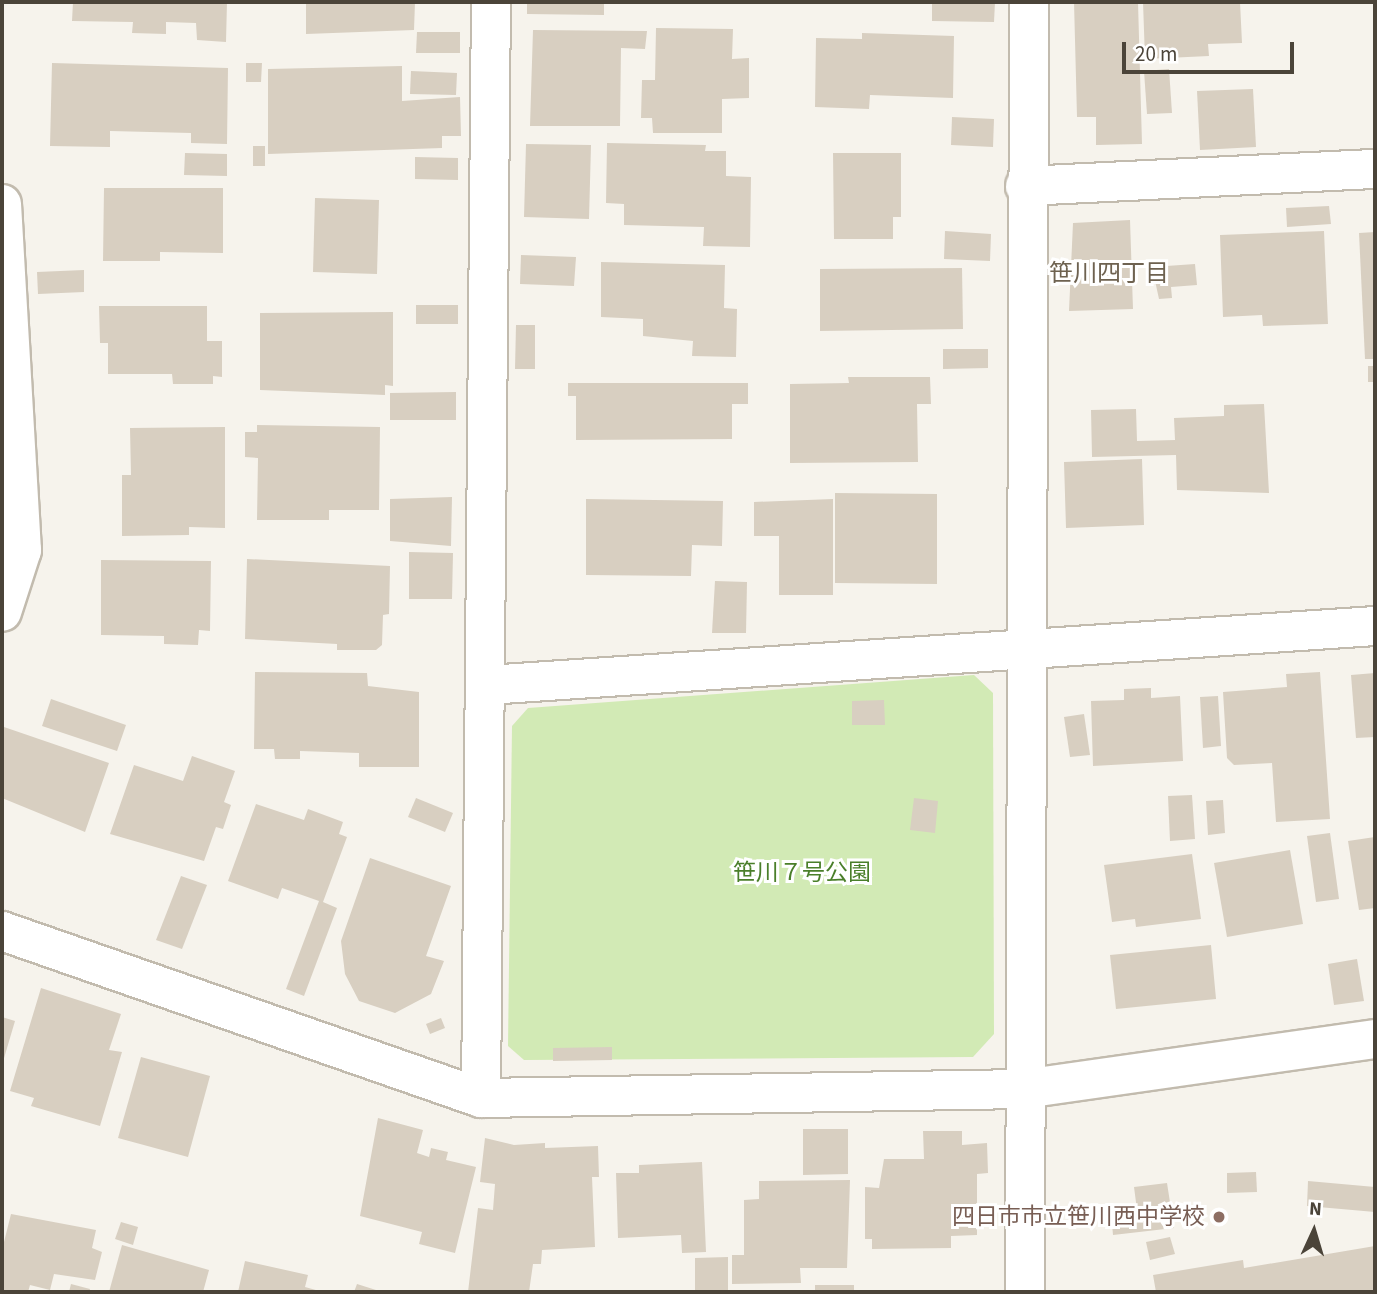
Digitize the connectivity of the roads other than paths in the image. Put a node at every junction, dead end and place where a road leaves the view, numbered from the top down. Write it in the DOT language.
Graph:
graph roads {
  1 [pos="491,2"];
  2 [pos="1029,2"];
  3 [pos="1375,169"];
  4 [pos="1025,186"];
  5 [pos="2,204"];
  6 [pos="2,612"];
  7 [pos="1375,626"];
  8 [pos="1024,646"];
  9 [pos="487,685"];
  10 [pos="2,931"];
  11 [pos="1375,1039"];
  12 [pos="1024,1089"];
  13 [pos="481,1098"];
  14 [pos="1025,1292"];
  1 -- 9 [label="street"];
  2 -- 4 [label="street"];
  3 -- 4 [label="street"];
  4 -- 8 [label="street"];
  5 -- 6 [label="street"];
  7 -- 8 [label="street"];
  8 -- 9 [label="street"];
  8 -- 12 [label="street"];
  9 -- 13 [label="street"];
  10 -- 13 [label="street"];
  11 -- 12 [label="street"];
  12 -- 13 [label="street"];
  12 -- 14 [label="street"];
}
